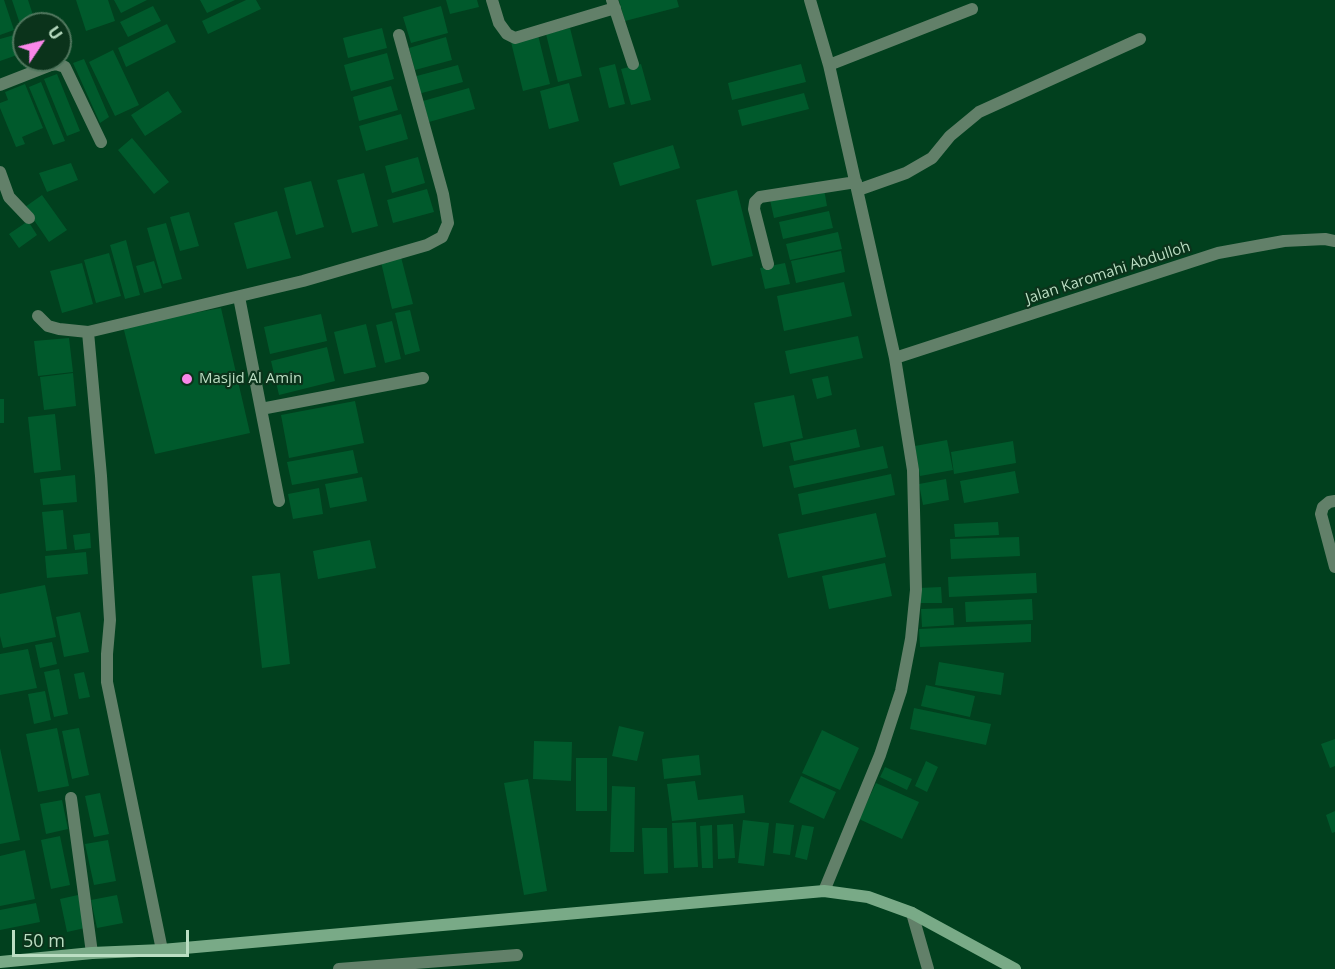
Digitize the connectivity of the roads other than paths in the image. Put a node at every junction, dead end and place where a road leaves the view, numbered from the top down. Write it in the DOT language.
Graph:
graph roads {
  1 [pos="492,0"];
  2 [pos="810,0"];
  3 [pos="613,4"];
  4 [pos="972,9"];
  5 [pos="399,35"];
  6 [pos="1140,39"];
  7 [pos="633,64"];
  8 [pos="829,65"];
  9 [pos="0,85"];
  10 [pos="100,142"];
  11 [pos="0,172"];
  12 [pos="857,186"];
  13 [pos="29,218"];
  14 [pos="1335,241"];
  15 [pos="768,264"];
  16 [pos="239,297"];
  17 [pos="38,316"];
  18 [pos="88,332"];
  19 [pos="895,358"];
  20 [pos="423,378"];
  21 [pos="261,409"];
  22 [pos="279,501"];
  23 [pos="1335,501"];
  24 [pos="1335,567"];
  25 [pos="71,798"];
  26 [pos="824,891"];
  27 [pos="912,913"];
  28 [pos="162,950"];
  29 [pos="92,953"];
  30 [pos="517,954"];
  31 [pos="0,962"];
  32 [pos="339,969"];
  33 [pos="927,969"];
  34 [pos="1015,969"];
  1 -- 3 [label="street"];
  2 -- 8 [label="street"];
  3 -- 7 [label="street"];
  4 -- 8 [label="street"];
  5 -- 16 [label="street"];
  6 -- 12 [label="street"];
  8 -- 12 [label="street"];
  9 -- 10 [label="street"];
  11 -- 13 [label="street"];
  12 -- 15 [label="street"];
  12 -- 19 [label="street"];
  14 -- 19 [label="street, Jalan Karomahi Abdulloh"];
  16 -- 18 [label="street"];
  16 -- 21 [label="street"];
  17 -- 18 [label="street"];
  18 -- 28 [label="street"];
  19 -- 26 [label="street"];
  20 -- 21 [label="street"];
  21 -- 22 [label="street"];
  23 -- 24 [label="street"];
  25 -- 29 [label="street"];
  26 -- 27 [label="street"];
  26 -- 28 [label="street"];
  27 -- 33 [label="street"];
  27 -- 34 [label="street"];
  28 -- 29 [label="street"];
  29 -- 31 [label="street"];
  30 -- 32 [label="street"];
}
